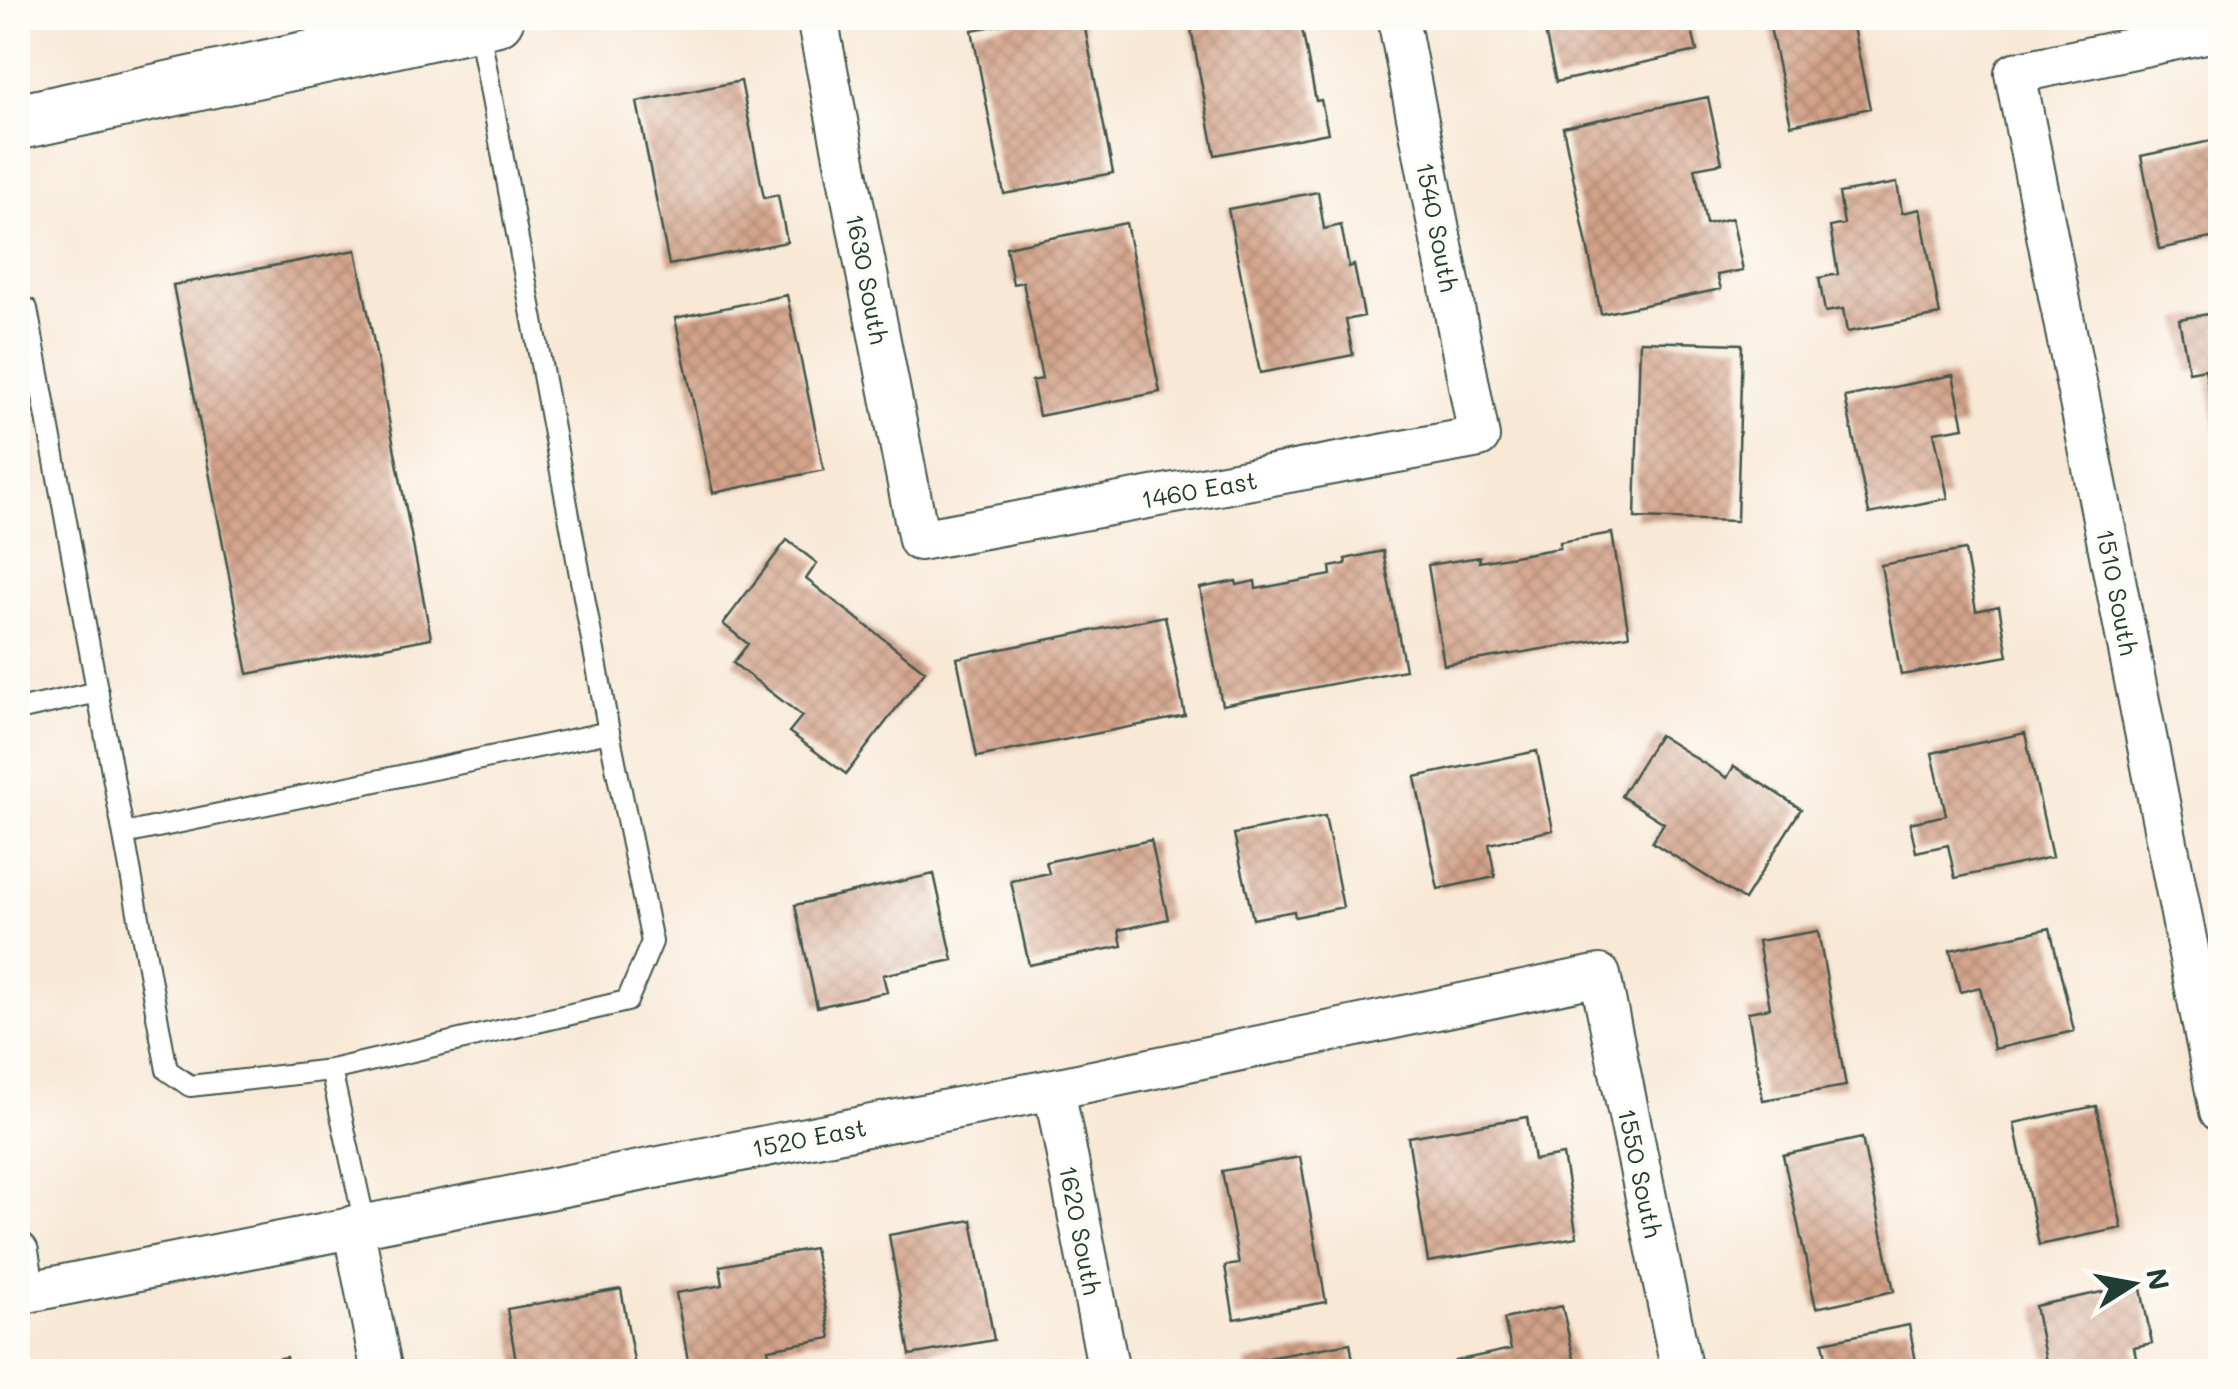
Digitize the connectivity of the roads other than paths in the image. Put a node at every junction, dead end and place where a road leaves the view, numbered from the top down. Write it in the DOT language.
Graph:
graph roads {
  1 [pos="817,18"];
  2 [pos="1398,18"];
  3 [pos="487,20"];
  4 [pos="2220,30"];
  5 [pos="18,122"];
  6 [pos="27,308"];
  7 [pos="1479,437"];
  8 [pos="919,540"];
  9 [pos="98,692"];
  10 [pos="18,710"];
  11 [pos="609,732"];
  12 [pos="124,834"];
  13 [pos="1600,975"];
  14 [pos="331,1070"];
  15 [pos="1054,1089"];
  16 [pos="2220,1111"];
  17 [pos="359,1225"];
  18 [pos="18,1252"];
  19 [pos="21,1293"];
  20 [pos="382,1372"];
  21 [pos="1109,1372"];
  22 [pos="1682,1372"];
  1 -- 8 [label="street, 1630 South"];
  2 -- 7 [label="street, 1540 South"];
  3 -- 5 [label="street"];
  3 -- 11 [label="lane"];
  4 -- 16 [label="street, 1510 South"];
  6 -- 9 [label="lane"];
  7 -- 8 [label="street, 1460 East"];
  9 -- 10 [label="lane"];
  9 -- 12 [label="lane"];
  11 -- 12 [label="lane"];
  11 -- 14 [label="lane"];
  12 -- 14 [label="lane"];
  13 -- 15 [label="street, 1520 East"];
  13 -- 22 [label="street, 1550 South"];
  14 -- 17 [label="lane"];
  15 -- 17 [label="street, 1520 East"];
  15 -- 21 [label="street, 1620 South"];
  17 -- 19 [label="street, 1520 East"];
  17 -- 20 [label="street"];
  18 -- 19 [label="street"];
}
